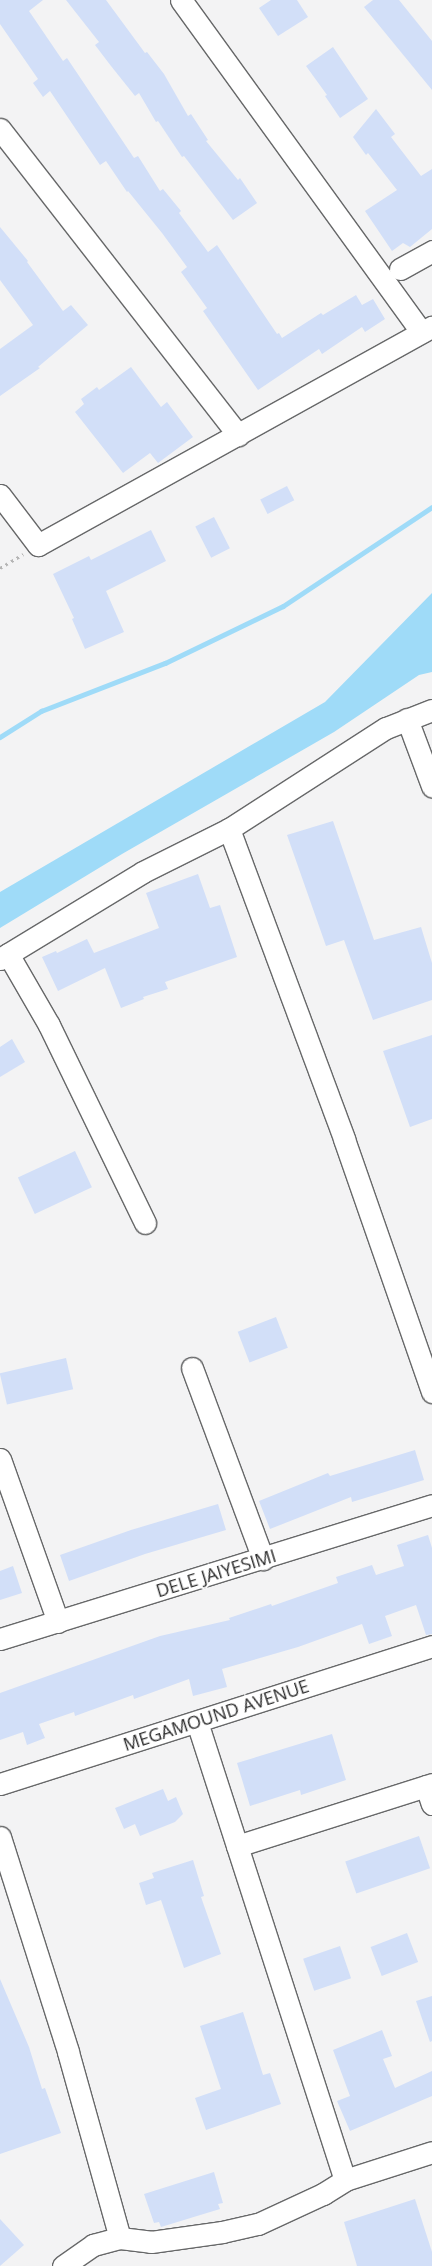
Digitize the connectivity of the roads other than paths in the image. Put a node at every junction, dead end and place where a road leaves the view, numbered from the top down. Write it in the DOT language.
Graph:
graph roads {
  1 [pos="181,0"];
  2 [pos="0,129"];
  3 [pos="432,251"];
  4 [pos="400,269"];
  5 [pos="427,330"];
  6 [pos="238,434"];
  7 [pos="0,495"];
  8 [pos="432,710"];
  9 [pos="407,719"];
  10 [pos="432,786"];
  11 [pos="229,829"];
  12 [pos="4,956"];
  13 [pos="145,1223"];
  14 [pos="192,1368"];
  15 [pos="432,1392"];
  16 [pos="0,1459"];
  17 [pos="432,1506"];
  18 [pos="262,1559"];
  19 [pos="58,1622"];
  20 [pos="0,1639"];
  21 [pos="432,1646"];
  22 [pos="196,1722"];
  23 [pos="0,1784"];
  24 [pos="430,1791"];
  25 [pos="0,1837"];
  26 [pos="237,1846"];
  27 [pos="432,2152"];
  28 [pos="345,2180"];
  29 [pos="120,2238"];
  30 [pos="63,2266"];
  1 -- 5 [label="street"];
  2 -- 6 [label="street"];
  3 -- 4 [label="street"];
  5 -- 6 [label="street"];
  6 -- 7 [label="street"];
  8 -- 9 [label="street"];
  9 -- 10 [label="street"];
  9 -- 11 [label="street"];
  11 -- 12 [label="street"];
  11 -- 15 [label="street"];
  12 -- 13 [label="street"];
  14 -- 18 [label="street"];
  16 -- 19 [label="street"];
  17 -- 18 [label="street, DELE JAIYESIMI"];
  18 -- 19 [label="street, DELE JAIYESIMI"];
  19 -- 20 [label="street, DELE JAIYESIMI"];
  21 -- 22 [label="street, MEGAMOUND AVENUE"];
  22 -- 23 [label="street, MEGAMOUND AVENUE"];
  22 -- 26 [label="street"];
  24 -- 26 [label="street"];
  25 -- 29 [label="street"];
  26 -- 28 [label="street"];
  27 -- 28 [label="street"];
  28 -- 29 [label="street"];
  29 -- 30 [label="street"];
}
